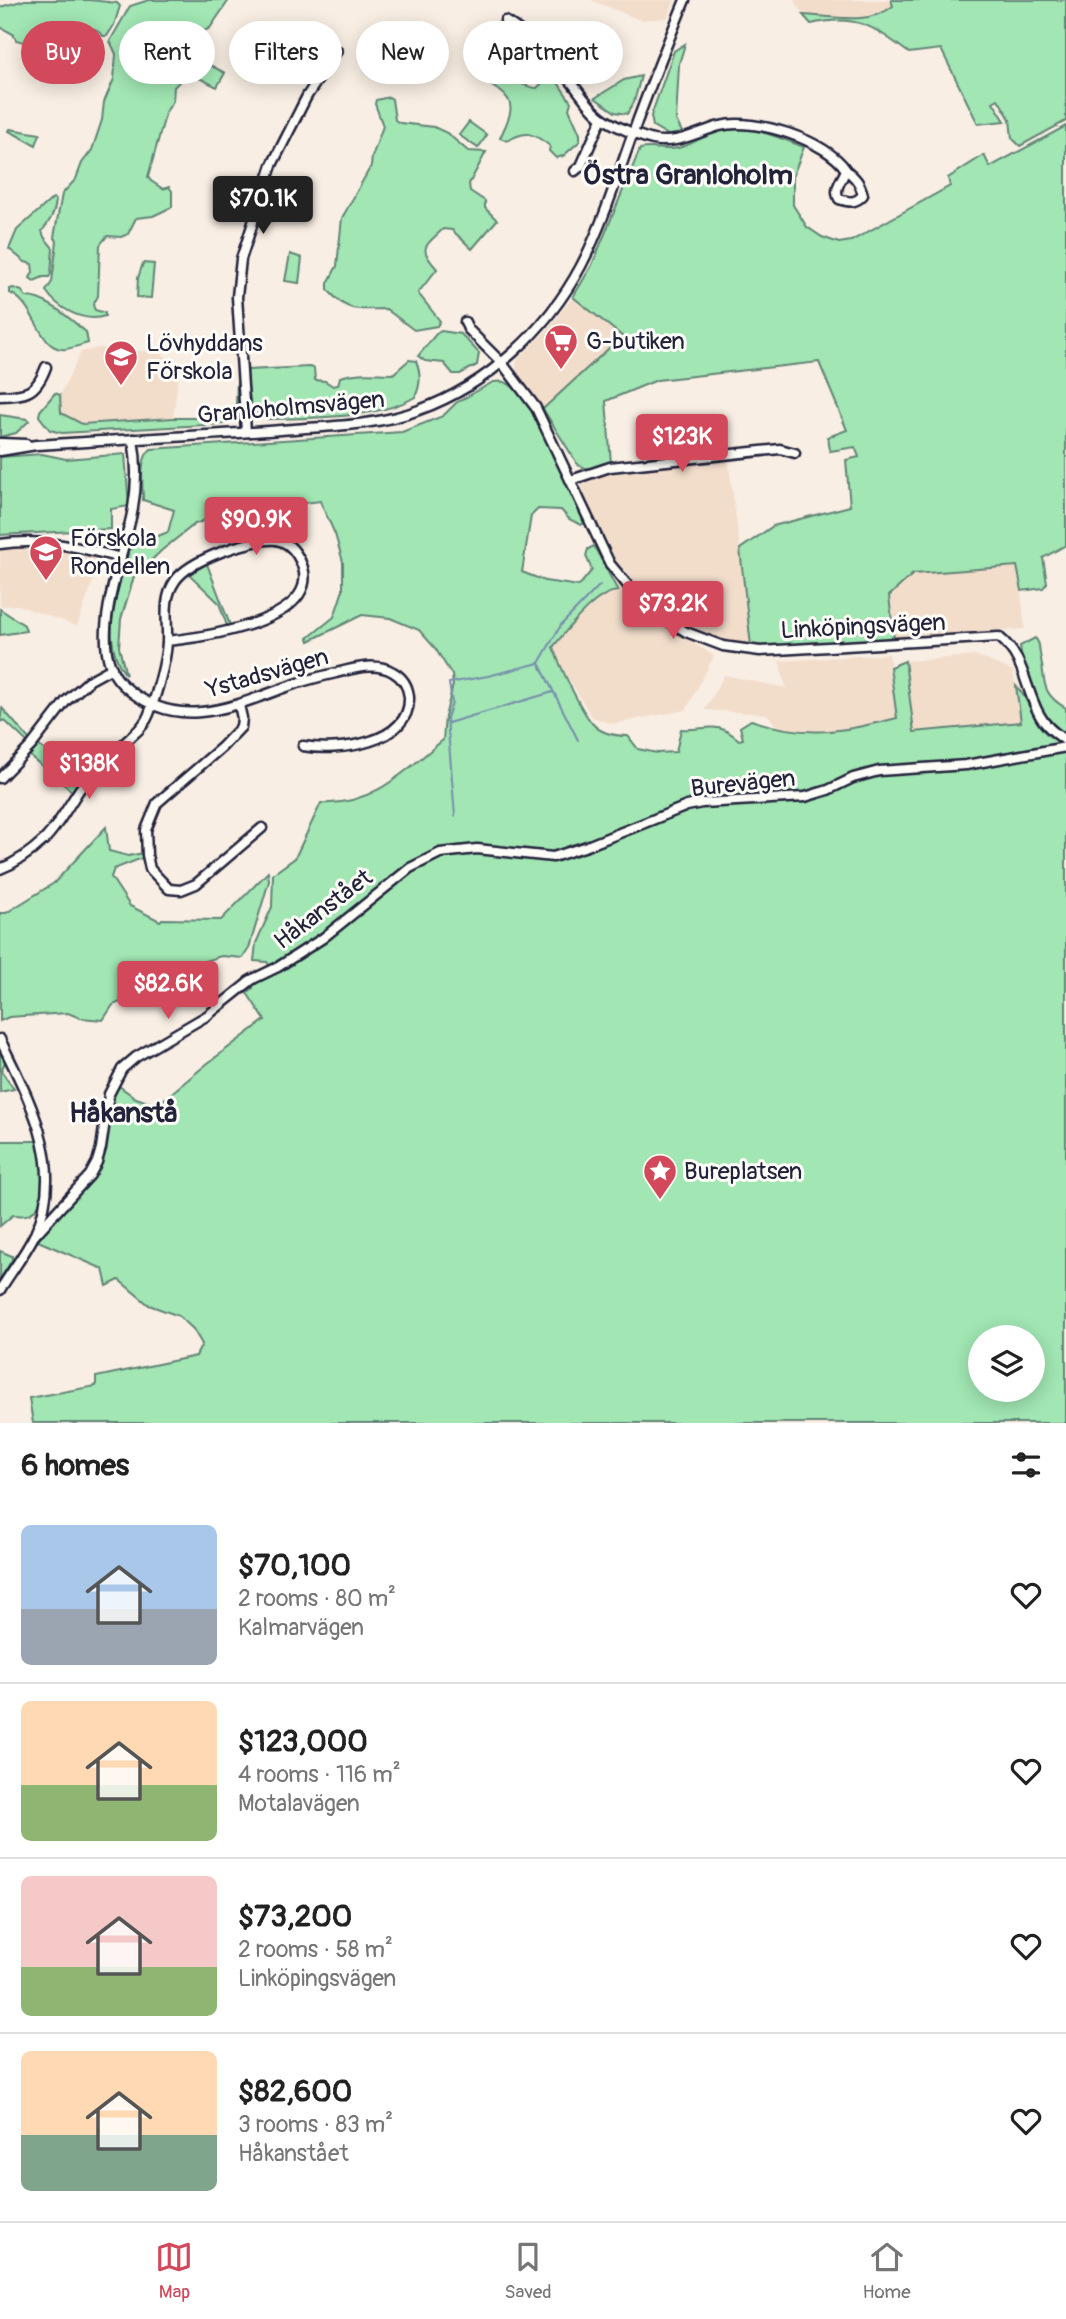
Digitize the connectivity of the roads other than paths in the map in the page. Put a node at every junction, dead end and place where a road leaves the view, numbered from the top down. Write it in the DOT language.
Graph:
graph roads {
  1 [pos="684,0"];
  2 [pos="315,84"];
  3 [pos="573,84"];
  4 [pos="602,118"];
  5 [pos="634,132"];
  6 [pos="846,170"];
  7 [pos="575,171"];
  8 [pos="465,321"];
  9 [pos="502,363"];
  10 [pos="46,367"];
  11 [pos="0,396"];
  12 [pos="246,432"];
  13 [pos="134,439"];
  14 [pos="0,443"];
  15 [pos="36,445"];
  16 [pos="0,451"];
  17 [pos="795,453"];
  18 [pos="571,480"];
  19 [pos="0,544"];
  20 [pos="121,558"];
  21 [pos="167,641"];
  22 [pos="112,668"];
  23 [pos="239,705"];
  24 [pos="150,706"];
  25 [pos="1066,741"];
  26 [pos="303,746"];
  27 [pos="1066,747"];
  28 [pos="0,778"];
  29 [pos="262,828"];
  30 [pos="0,869"];
  31 [pos="394,880"];
  32 [pos="0,1039"];
  33 [pos="34,1236"];
  34 [pos="0,1290"];
  1 -- 5 [label="street, Granloholmsvägen"];
  2 -- 12 [label="street"];
  3 -- 4 [label="street"];
  4 -- 5 [label="street"];
  4 -- 7 [label="street"];
  5 -- 6 [label="street"];
  5 -- 9 [label="street, Granloholmsvägen"];
  8 -- 9 [label="street, Linköpingsvägen"];
  9 -- 12 [label="street, Granloholmsvägen"];
  9 -- 18 [label="street, Linköpingsvägen"];
  10 -- 11 [label="street"];
  12 -- 13 [label="street, Granloholmsvägen"];
  13 -- 15 [label="street, Granloholmsvägen"];
  13 -- 20 [label="street, Ystadsvägen"];
  14 -- 15 [label="street, Granloholmsvägen"];
  15 -- 16 [label="street, Granloholmsvägen"];
  17 -- 18 [label="street"];
  18 -- 25 [label="street, Linköpingsvägen"];
  19 -- 20 [label="street"];
  20 -- 22 [label="street, Ystadsvägen"];
  21 -- 21 [label="street"];
  21 -- 24 [label="street"];
  22 -- 24 [label="street, Ystadsvägen"];
  22 -- 28 [label="street"];
  23 -- 24 [label="street, Ystadsvägen"];
  23 -- 26 [label="street, Ystadsvägen"];
  23 -- 29 [label="street"];
  24 -- 30 [label="street"];
  27 -- 31 [label="street, Burevägen"];
  31 -- 33 [label="street, Håkanstået"];
  32 -- 33 [label="street"];
  33 -- 34 [label="street"];
}
